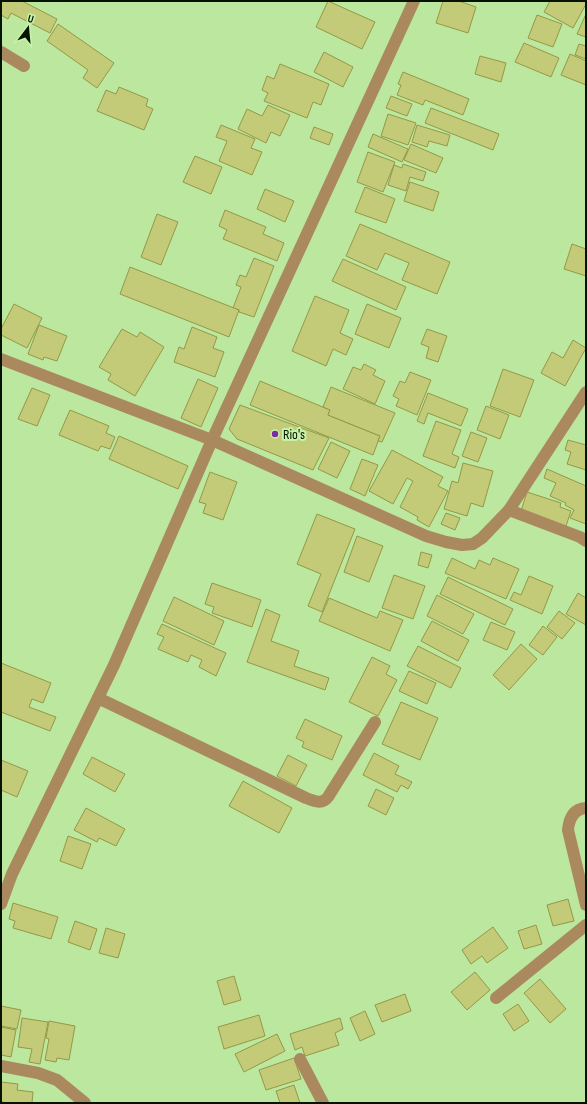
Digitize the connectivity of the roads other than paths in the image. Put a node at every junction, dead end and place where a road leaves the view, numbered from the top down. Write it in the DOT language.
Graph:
graph roads {
  1 [pos="414,1"];
  2 [pos="1,52"];
  3 [pos="24,66"];
  4 [pos="1,359"];
  5 [pos="586,392"];
  6 [pos="212,440"];
  7 [pos="509,510"];
  8 [pos="586,542"];
  9 [pos="98,698"];
  10 [pos="375,722"];
  11 [pos="586,808"];
  12 [pos="1,904"];
  13 [pos="586,905"];
  14 [pos="586,924"];
  15 [pos="496,998"];
  16 [pos="300,1059"];
  17 [pos="1,1066"];
  18 [pos="85,1103"];
  19 [pos="322,1103"];
  1 -- 6 [label="street"];
  2 -- 3 [label="street"];
  4 -- 6 [label="street"];
  5 -- 7 [label="street"];
  6 -- 7 [label="street"];
  6 -- 9 [label="street"];
  7 -- 8 [label="street"];
  9 -- 10 [label="street"];
  9 -- 12 [label="street"];
  11 -- 13 [label="street"];
  14 -- 15 [label="street"];
  16 -- 19 [label="street"];
  17 -- 18 [label="street"];
}
